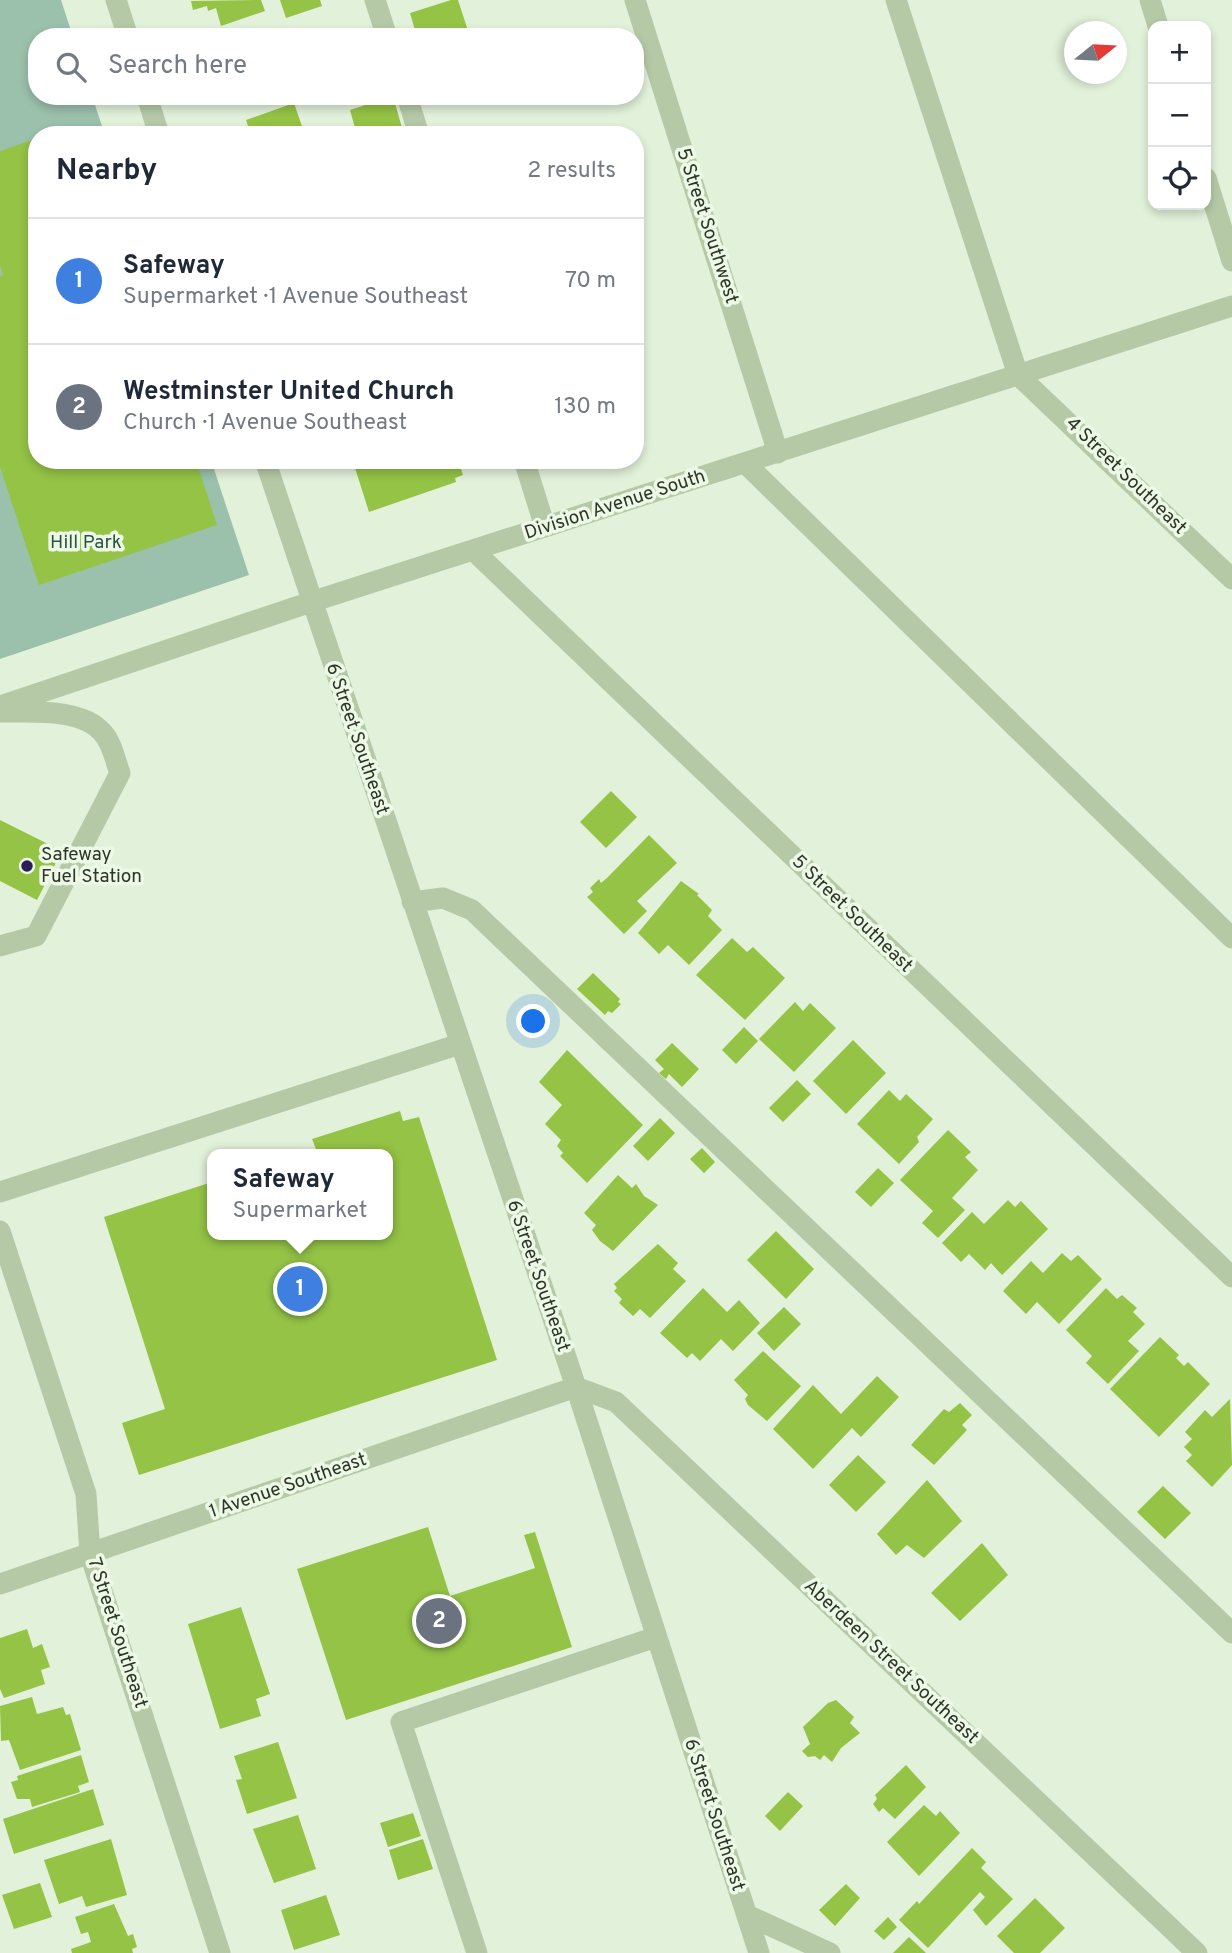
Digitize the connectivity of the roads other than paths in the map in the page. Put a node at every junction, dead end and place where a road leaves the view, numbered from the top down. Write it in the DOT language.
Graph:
graph roads {
  1 [pos="116,0"];
  2 [pos="376,0"];
  3 [pos="635,0"];
  4 [pos="896,0"];
  5 [pos="1150,0"];
  6 [pos="1156,21"];
  7 [pos="125,28"];
  8 [pos="384,28"];
  9 [pos="644,28"];
  10 [pos="644,29"];
  11 [pos="150,105"];
  12 [pos="410,105"];
  13 [pos="156,126"];
  14 [pos="416,126"];
  15 [pos="1211,194"];
  16 [pos="1232,261"];
  17 [pos="1232,306"];
  18 [pos="1018,375"];
  19 [pos="778,453"];
  20 [pos="746,463"];
  21 [pos="268,469"];
  22 [pos="527,469"];
  23 [pos="545,527"];
  24 [pos="473,550"];
  25 [pos="1232,579"];
  26 [pos="311,602"];
  27 [pos="0,706"];
  28 [pos="0,712"];
  29 [pos="412,902"];
  30 [pos="1232,938"];
  31 [pos="0,946"];
  32 [pos="460,1044"];
  33 [pos="0,1192"];
  34 [pos="0,1231"];
  35 [pos="1232,1277"];
  36 [pos="576,1387"];
  37 [pos="90,1555"];
  38 [pos="0,1584"];
  39 [pos="1232,1633"];
  40 [pos="656,1637"];
  41 [pos="747,1915"];
  42 [pos="220,1953"];
  43 [pos="477,1953"];
  44 [pos="759,1953"];
  45 [pos="830,1953"];
  46 [pos="1197,1953"];
  1 -- 7 [label="street"];
  2 -- 8 [label="street"];
  3 -- 9 [label="street, 5 Street Southwest"];
  4 -- 18 [label="street"];
  5 -- 6 [label="street"];
  10 -- 19 [label="street, 5 Street Southwest"];
  11 -- 13 [label="street"];
  12 -- 14 [label="street"];
  15 -- 16 [label="street"];
  17 -- 18 [label="street, Division Avenue South"];
  18 -- 19 [label="street, Division Avenue South"];
  18 -- 25 [label="street, 4 Street Southeast"];
  19 -- 20 [label="street, Division Avenue South"];
  20 -- 23 [label="street, Division Avenue South"];
  20 -- 30 [label="street"];
  21 -- 26 [label="street, 6 Street Southeast"];
  22 -- 23 [label="street"];
  23 -- 24 [label="street, Division Avenue South"];
  24 -- 26 [label="street, Division Avenue South"];
  24 -- 35 [label="street, 5 Street Southeast"];
  26 -- 27 [label="street, Division Avenue South"];
  26 -- 29 [label="street, 6 Street Southeast"];
  28 -- 31 [label="street"];
  29 -- 32 [label="street, 6 Street Southeast"];
  29 -- 39 [label="street"];
  32 -- 33 [label="street"];
  32 -- 36 [label="street, 6 Street Southeast"];
  34 -- 37 [label="street, 7 Street Southeast"];
  36 -- 37 [label="street, 1 Avenue Southeast"];
  36 -- 40 [label="street, 6 Street Southeast"];
  36 -- 46 [label="street, Aberdeen Street Southeast"];
  37 -- 38 [label="street, 1 Avenue Southeast"];
  37 -- 42 [label="street, 7 Street Southeast"];
  40 -- 41 [label="street, 6 Street Southeast"];
  40 -- 43 [label="street"];
  41 -- 44 [label="street, 6 Street Southeast"];
  41 -- 45 [label="street"];
}
